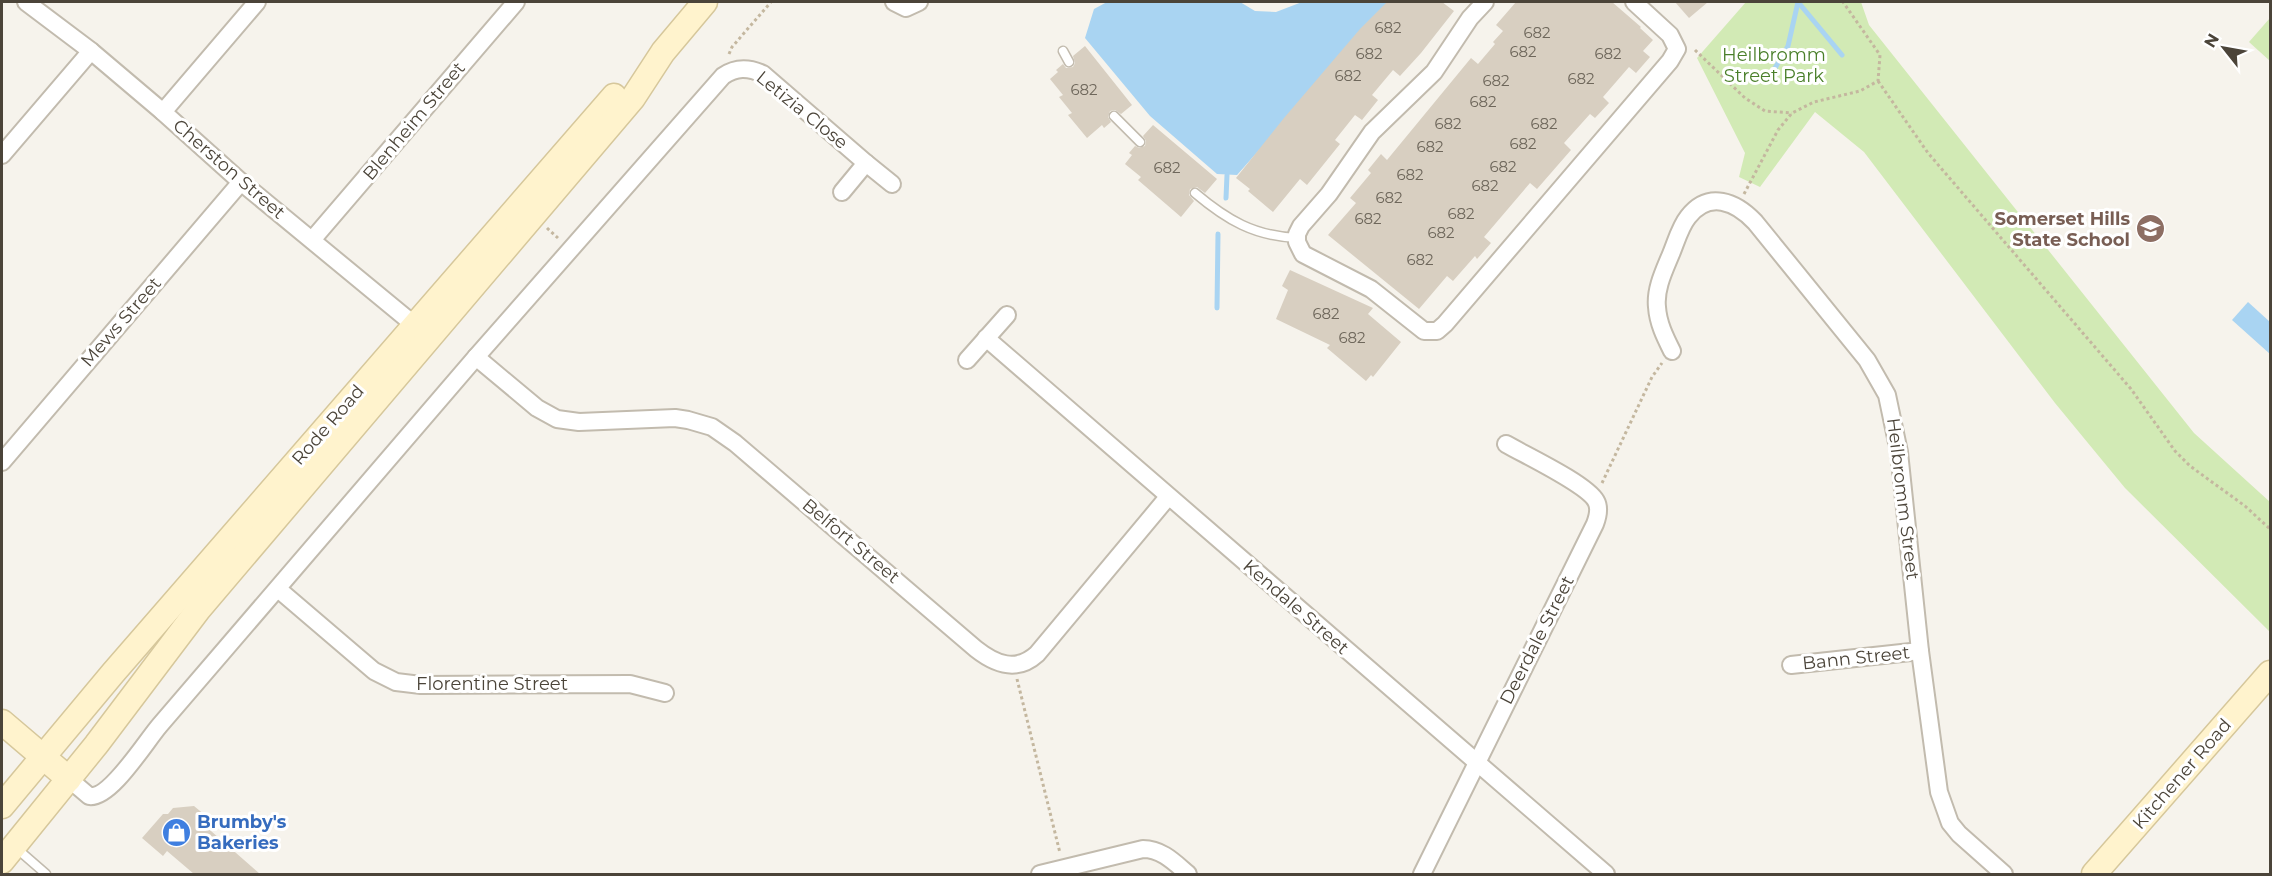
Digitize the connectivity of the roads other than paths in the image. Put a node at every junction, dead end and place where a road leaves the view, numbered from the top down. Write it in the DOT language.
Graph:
graph roads {
  1 [pos="26,2"];
  2 [pos="256,2"];
  3 [pos="516,2"];
  4 [pos="705,2"];
  5 [pos="894,2"];
  6 [pos="918,2"];
  7 [pos="1485,2"];
  8 [pos="1634,2"];
  9 [pos="91,51"];
  10 [pos="1063,51"];
  11 [pos="663,52"];
  12 [pos="1069,62"];
  13 [pos="163,112"];
  14 [pos="1114,116"];
  15 [pos="1140,142"];
  16 [pos="2,155"];
  17 [pos="866,163"];
  18 [pos="241,182"];
  19 [pos="892,184"];
  20 [pos="842,192"];
  21 [pos="1195,193"];
  22 [pos="1297,238"];
  23 [pos="312,240"];
  24 [pos="1007,315"];
  25 [pos="423,332"];
  26 [pos="986,338"];
  27 [pos="1672,351"];
  28 [pos="476,357"];
  29 [pos="966,360"];
  30 [pos="1506,444"];
  31 [pos="2,462"];
  32 [pos="1168,496"];
  33 [pos="278,589"];
  34 [pos="1920,651"];
  35 [pos="1791,665"];
  36 [pos="2271,673"];
  37 [pos="665,693"];
  38 [pos="2,722"];
  39 [pos="43,756"];
  40 [pos="1477,763"];
  41 [pos="69,779"];
  42 [pos="2,806"];
  43 [pos="8,854"];
  44 [pos="46,874"];
  45 [pos="1040,874"];
  46 [pos="1188,874"];
  47 [pos="1422,874"];
  48 [pos="1606,874"];
  49 [pos="2004,874"];
  50 [pos="2094,874"];
  1 -- 9 [label="street, Cherston Street"];
  2 -- 13 [label="street"];
  3 -- 23 [label="street, Blenheim Street"];
  4 -- 11 [label="main road, Rode Road"];
  5 -- 6 [label="street"];
  7 -- 22 [label="street"];
  8 -- 22 [label="street"];
  9 -- 13 [label="street, Cherston Street"];
  9 -- 16 [label="street"];
  10 -- 12 [label="lane"];
  11 -- 25 [label="main road, Rode Road"];
  11 -- 25 [label="main road, Rode Road"];
  13 -- 18 [label="street, Cherston Street"];
  14 -- 15 [label="lane"];
  17 -- 19 [label="street, Letizia Close"];
  17 -- 20 [label="street"];
  17 -- 28 [label="street, Letizia Close"];
  18 -- 23 [label="street, Cherston Street"];
  18 -- 31 [label="street, Mews Street"];
  21 -- 22 [label="lane"];
  23 -- 25 [label="street, Cherston Street"];
  24 -- 26 [label="street"];
  25 -- 39 [label="main road, Rode Road"];
  25 -- 41 [label="main road, Rode Road"];
  26 -- 29 [label="street"];
  26 -- 32 [label="street, Kendale Street"];
  27 -- 34 [label="street, Heilbromm Street"];
  28 -- 32 [label="street, Belfort Street"];
  28 -- 33 [label="street"];
  30 -- 40 [label="street, Deerdale Street"];
  32 -- 40 [label="street, Kendale Street"];
  33 -- 37 [label="street, Florentine Street"];
  33 -- 41 [label="street"];
  34 -- 35 [label="street, Bann Street"];
  34 -- 49 [label="street, Heilbromm Street"];
  36 -- 50 [label="main road, Kitchener Road"];
  38 -- 39 [label="main road"];
  39 -- 41 [label="main road"];
  39 -- 42 [label="main road, Rode Road"];
  40 -- 47 [label="street, Deerdale Street"];
  40 -- 48 [label="street, Kendale Street"];
  41 -- 43 [label="main road, Rode Road"];
  43 -- 44 [label="lane"];
  45 -- 46 [label="street"];
}
